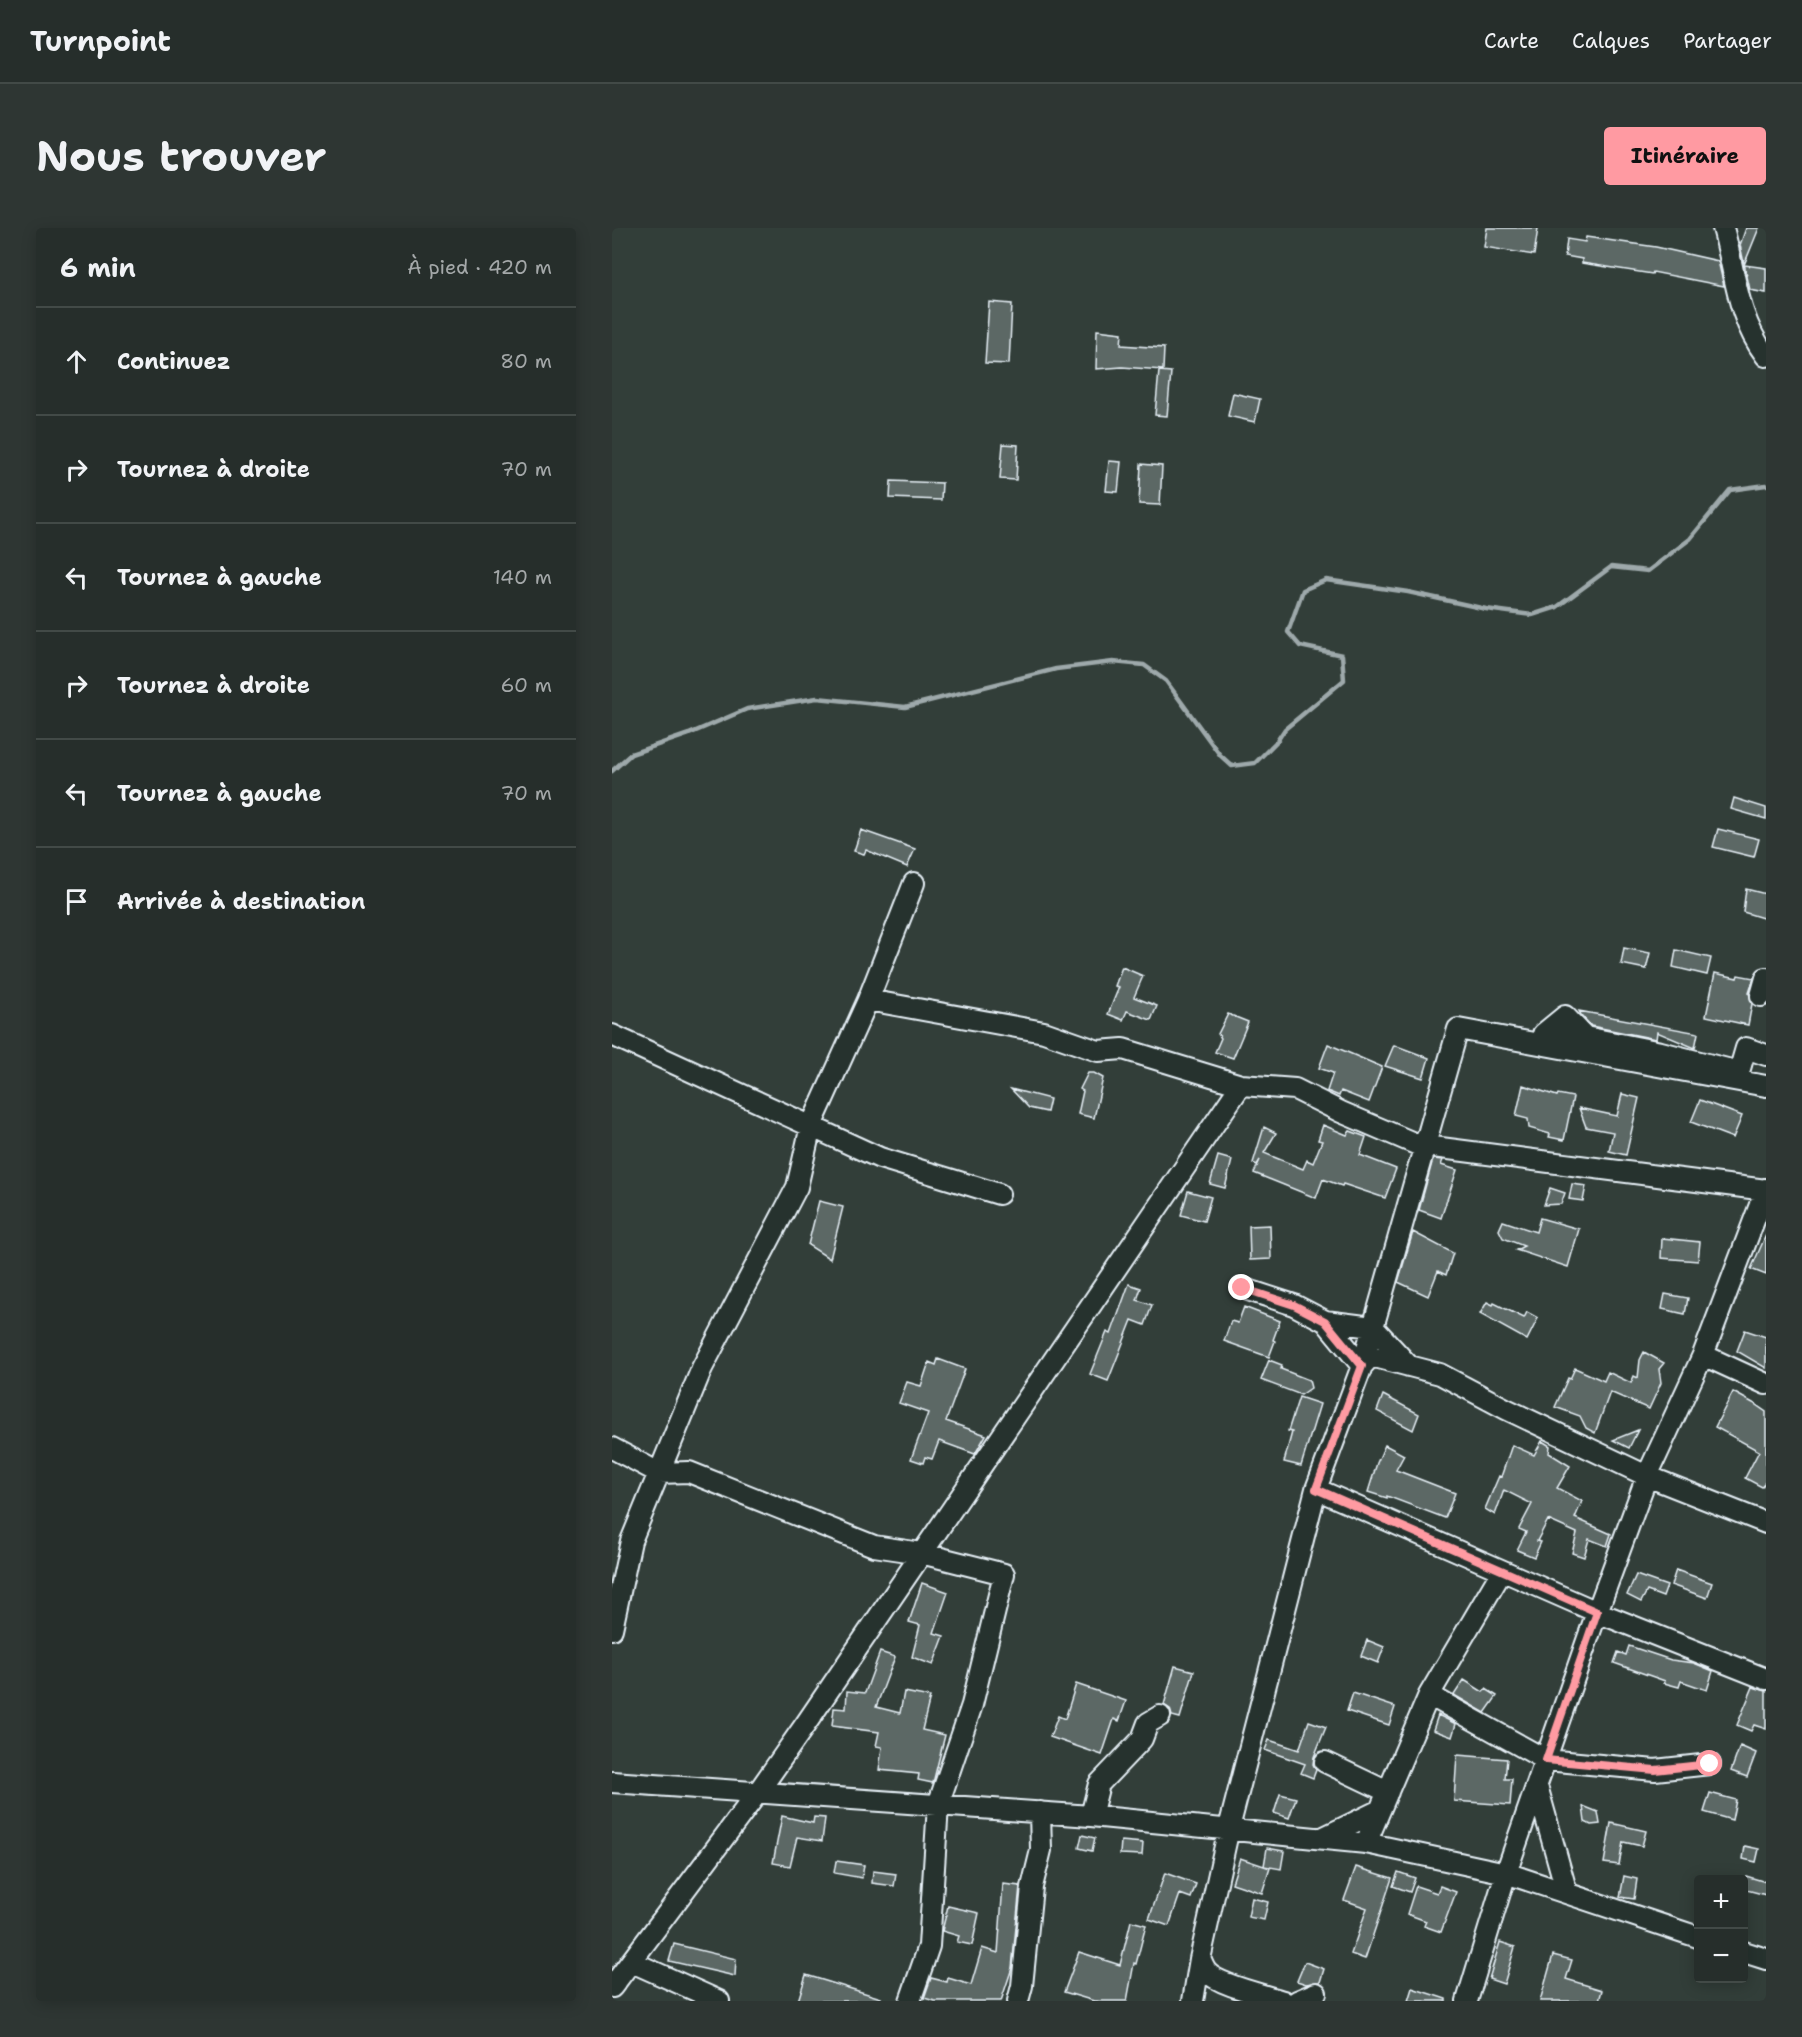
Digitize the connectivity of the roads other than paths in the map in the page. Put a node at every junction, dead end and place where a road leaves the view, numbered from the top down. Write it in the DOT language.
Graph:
graph roads {
  1 [pos="1723,228"];
  2 [pos="1766,356"];
  3 [pos="914,883"];
  4 [pos="868,1000"];
  5 [pos="612,1035"];
  6 [pos="1497,1036"];
  7 [pos="1766,1055"];
  8 [pos="1241,1085"];
  9 [pos="1766,1086"];
  10 [pos="810,1126"];
  11 [pos="1423,1147"];
  12 [pos="1766,1189"];
  13 [pos="999,1194"];
  14 [pos="1759,1231"];
  15 [pos="1242,1288"];
  16 [pos="1325,1321"];
  17 [pos="1373,1327"];
  18 [pos="1703,1355"];
  19 [pos="1362,1366"];
  20 [pos="1409,1366"];
  21 [pos="1766,1384"];
  22 [pos="612,1448"];
  23 [pos="659,1473"];
  24 [pos="1647,1476"];
  25 [pos="1316,1489"];
  26 [pos="1766,1523"];
  27 [pos="921,1553"];
  28 [pos="1502,1571"];
  29 [pos="1597,1612"];
  30 [pos="612,1629"];
  31 [pos="1766,1679"];
  32 [pos="1429,1695"];
  33 [pos="1160,1716"];
  34 [pos="1546,1760"];
  35 [pos="1325,1762"];
  36 [pos="1710,1764"];
  37 [pos="612,1782"];
  38 [pos="1537,1786"];
  39 [pos="758,1792"];
  40 [pos="1384,1801"];
  41 [pos="938,1805"];
  42 [pos="1040,1812"];
  43 [pos="1091,1816"];
  44 [pos="1229,1828"];
  45 [pos="1322,1838"];
  46 [pos="1366,1843"];
  47 [pos="1506,1873"];
  48 [pos="1035,1877"];
  49 [pos="1015,1882"];
  50 [pos="1567,1893"];
  51 [pos="1694,1936"];
  52 [pos="1748,1954"];
  53 [pos="1200,1959"];
  54 [pos="1766,1959"];
  55 [pos="632,1962"];
  56 [pos="612,1987"];
  57 [pos="1316,1993"];
  58 [pos="719,2001"];
  59 [pos="910,2001"];
  60 [pos="1018,2001"];
  61 [pos="1193,2001"];
  62 [pos="1283,2001"];
  63 [pos="1297,2001"];
  64 [pos="1467,2001"];
  1 -- 2 [label="street"];
  3 -- 4 [label="street"];
  4 -- 8 [label="street"];
  4 -- 10 [label="street"];
  5 -- 10 [label="street"];
  6 -- 7 [label="street"];
  6 -- 9 [label="street"];
  6 -- 11 [label="street"];
  8 -- 11 [label="street"];
  8 -- 27 [label="street"];
  10 -- 13 [label="street"];
  10 -- 23 [label="street"];
  11 -- 12 [label="street"];
  11 -- 17 [label="street"];
  12 -- 14 [label="street"];
  14 -- 18 [label="street"];
  15 -- 16 [label="street"];
  16 -- 17 [label="street"];
  16 -- 19 [label="street"];
  17 -- 19 [label="street"];
  17 -- 20 [label="street"];
  18 -- 21 [label="street"];
  18 -- 24 [label="street"];
  19 -- 20 [label="street"];
  19 -- 25 [label="street"];
  20 -- 24 [label="street"];
  22 -- 23 [label="street"];
  23 -- 27 [label="street"];
  23 -- 30 [label="street"];
  24 -- 26 [label="street"];
  24 -- 29 [label="street"];
  25 -- 28 [label="street"];
  25 -- 44 [label="street"];
  27 -- 39 [label="street"];
  27 -- 41 [label="street"];
  28 -- 29 [label="street"];
  28 -- 32 [label="street"];
  29 -- 31 [label="street"];
  29 -- 34 [label="street"];
  32 -- 34 [label="street"];
  32 -- 40 [label="street"];
  33 -- 43 [label="street"];
  34 -- 36 [label="street"];
  34 -- 38 [label="street"];
  35 -- 40 [label="street"];
  37 -- 39 [label="street"];
  38 -- 47 [label="street"];
  38 -- 50 [label="street"];
  39 -- 41 [label="street"];
  39 -- 55 [label="street"];
  40 -- 45 [label="street"];
  40 -- 46 [label="street"];
  41 -- 42 [label="street"];
  41 -- 59 [label="street"];
  42 -- 43 [label="street"];
  42 -- 48 [label="street"];
  43 -- 44 [label="street"];
  44 -- 45 [label="street"];
  44 -- 53 [label="street"];
  45 -- 46 [label="street"];
  46 -- 47 [label="street"];
  47 -- 50 [label="street"];
  47 -- 64 [label="street"];
  48 -- 49 [label="street"];
  48 -- 60 [label="street"];
  50 -- 51 [label="street"];
  52 -- 54 [label="street"];
  53 -- 61 [label="street"];
  53 -- 62 [label="street"];
  55 -- 56 [label="street"];
  55 -- 58 [label="street"];
  57 -- 63 [label="street"];
}
